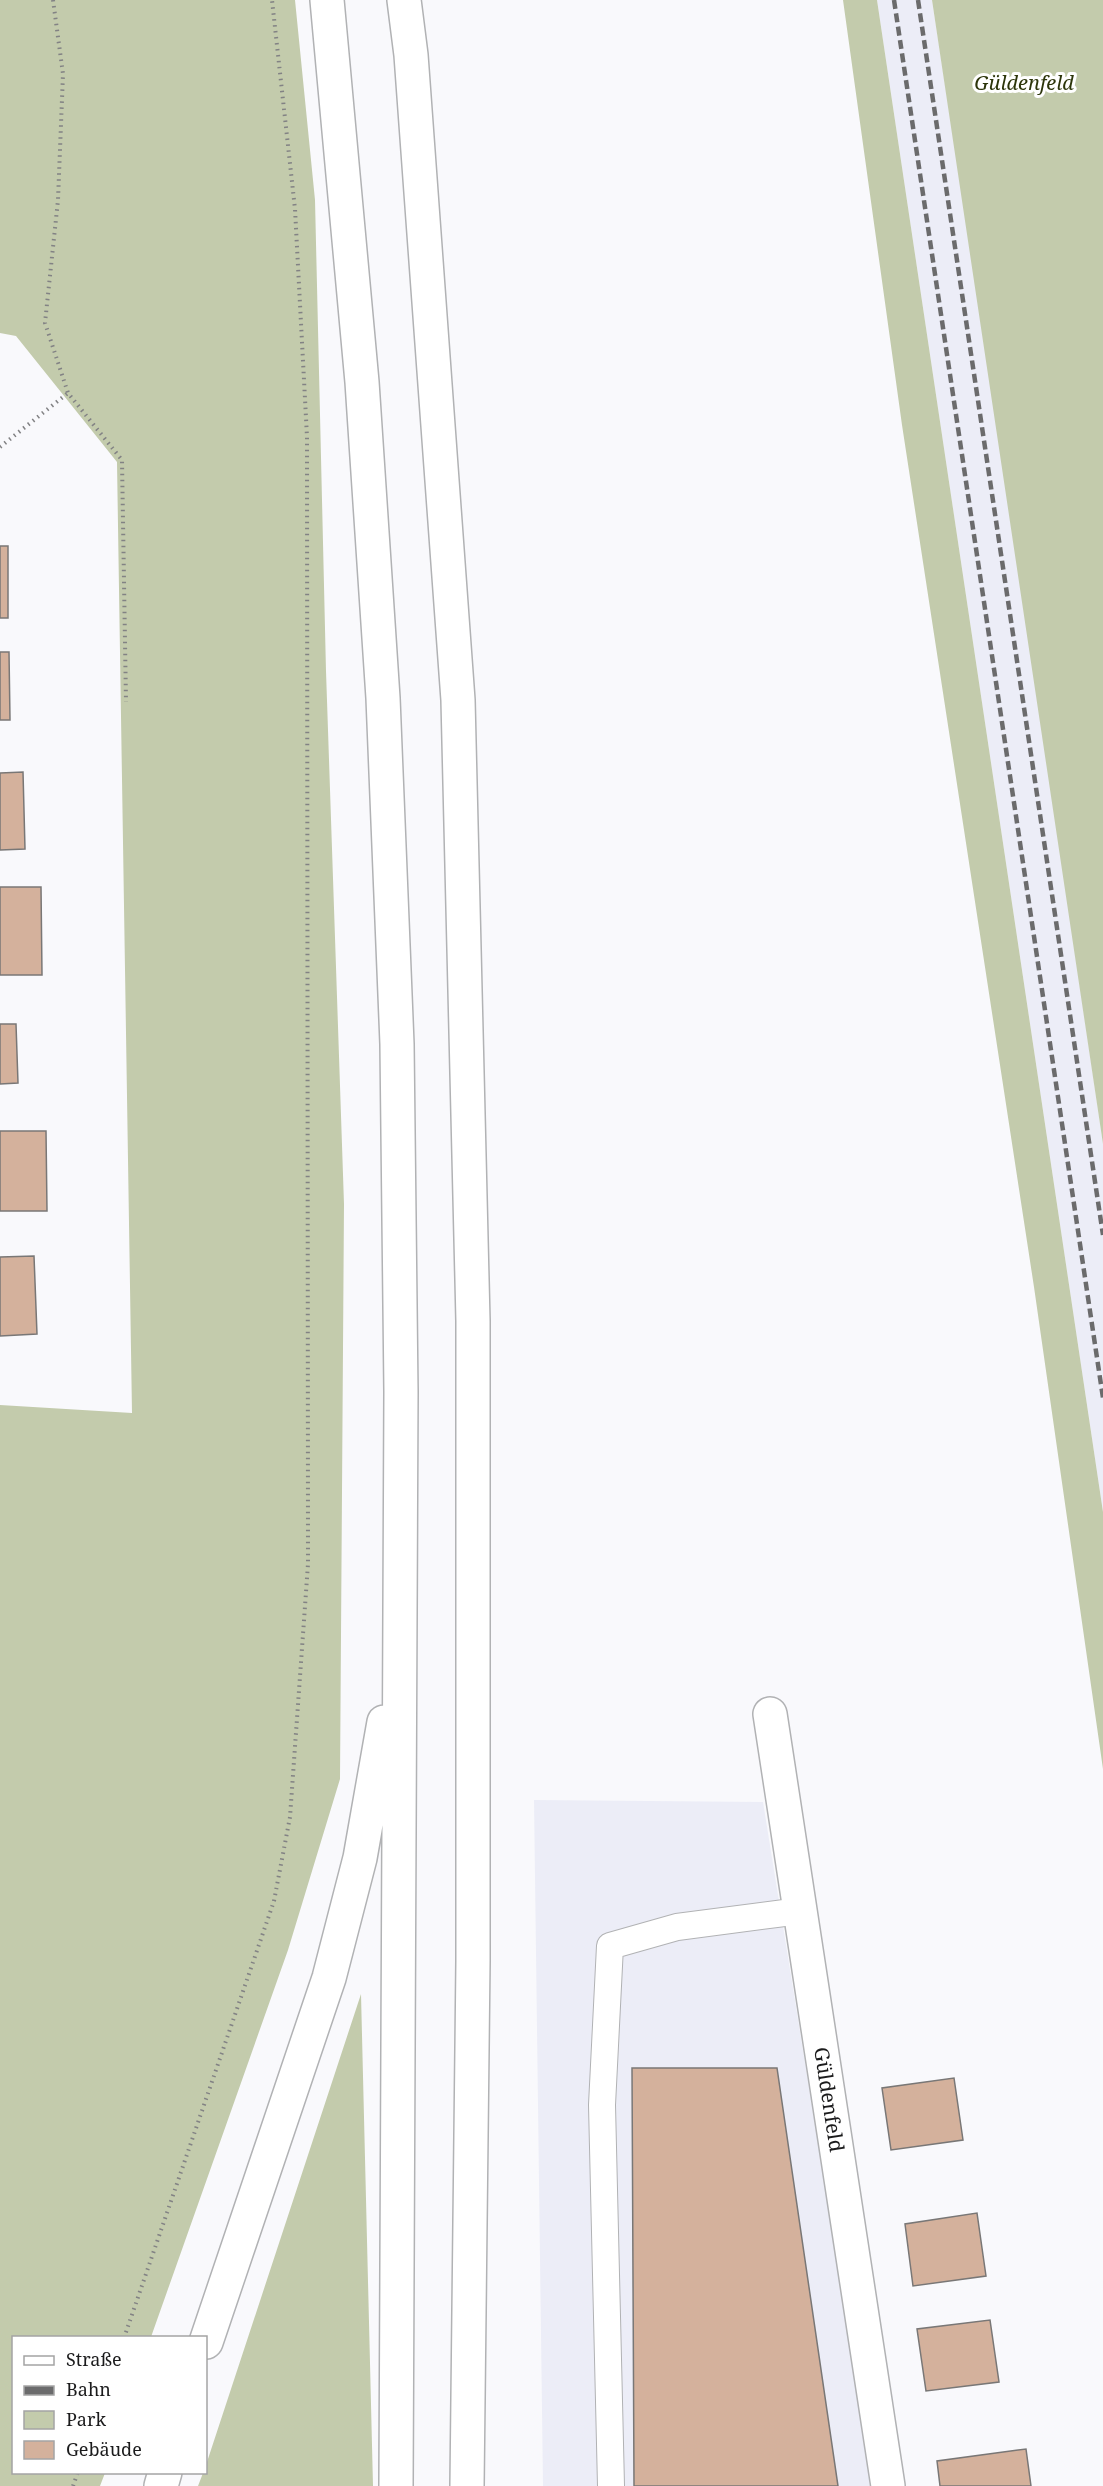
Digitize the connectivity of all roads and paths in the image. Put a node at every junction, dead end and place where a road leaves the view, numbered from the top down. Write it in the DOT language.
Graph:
graph roads {
  1 [pos="53,0"];
  2 [pos="272,0"];
  3 [pos="327,0"];
  4 [pos="404,0"];
  5 [pos="68,393"];
  6 [pos="0,447"];
  7 [pos="126,702"];
  8 [pos="400,1626"];
  9 [pos="770,1714"];
  10 [pos="800,1911"];
  11 [pos="124,2336"];
  12 [pos="207,2339"];
  13 [pos="396,2486"];
  14 [pos="467,2486"];
  15 [pos="611,2486"];
  16 [pos="888,2486"];
  1 -- 5 [label="path"];
  2 -- 11 [label="path"];
  3 -- 8 [label="main road"];
  4 -- 14 [label="main road"];
  5 -- 6 [label="path"];
  5 -- 7 [label="path"];
  8 -- 12 [label="main road"];
  8 -- 13 [label="main road"];
  9 -- 10 [label="main road, Güldenfeld"];
  10 -- 15 [label="lane"];
  10 -- 16 [label="main road, Güldenfeld"];
}
